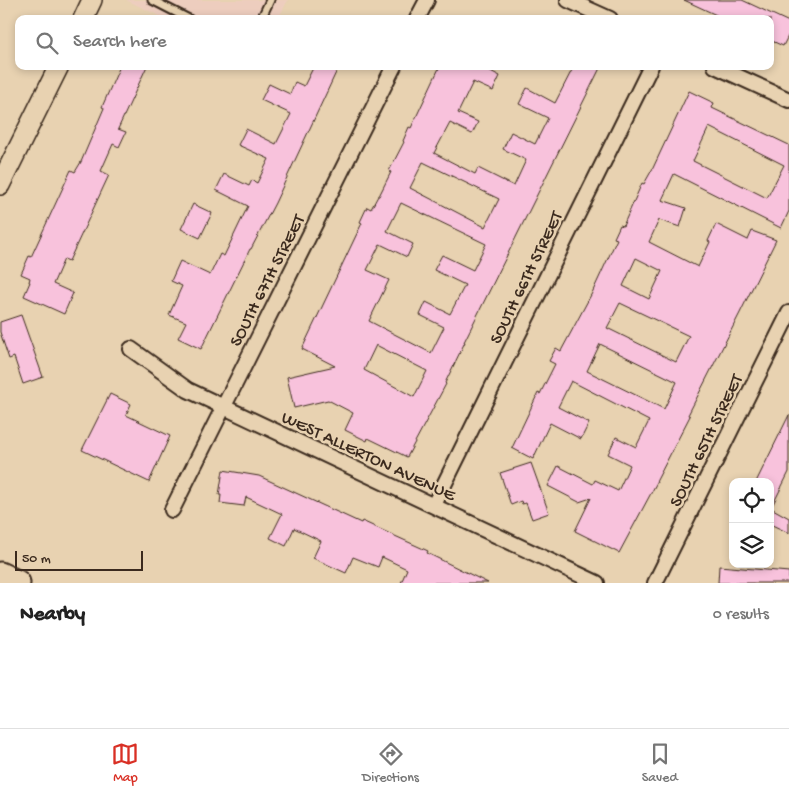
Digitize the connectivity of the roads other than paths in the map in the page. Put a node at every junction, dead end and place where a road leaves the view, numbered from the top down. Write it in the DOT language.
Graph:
graph roads {
  1 [pos="92,0"];
  2 [pos="152,0"];
  3 [pos="270,0"];
  4 [pos="427,0"];
  5 [pos="568,0"];
  6 [pos="85,15"];
  7 [pos="181,15"];
  8 [pos="263,15"];
  9 [pos="419,15"];
  10 [pos="601,15"];
  11 [pos="57,70"];
  12 [pos="392,70"];
  13 [pos="648,70"];
  14 [pos="724,70"];
  15 [pos="789,100"];
  16 [pos="0,185"];
  17 [pos="789,313"];
  18 [pos="131,349"];
  19 [pos="223,408"];
  20 [pos="434,505"];
  21 [pos="172,510"];
  22 [pos="0,575"];
  23 [pos="17,583"];
  24 [pos="597,583"];
  25 [pos="655,583"];
  1 -- 6 [label="street"];
  2 -- 7 [label="lane"];
  3 -- 8 [label="lane"];
  4 -- 9 [label="street"];
  5 -- 10 [label="street"];
  11 -- 16 [label="street"];
  12 -- 19 [label="street, SOUTH 67TH STREET"];
  13 -- 20 [label="street, SOUTH 66TH STREET"];
  14 -- 15 [label="street"];
  17 -- 25 [label="street, SOUTH 65TH STREET"];
  18 -- 19 [label="street, WEST ALLERTON AVENUE"];
  19 -- 20 [label="street, WEST ALLERTON AVENUE"];
  19 -- 21 [label="street, SOUTH 67TH STREET"];
  20 -- 24 [label="street, WEST ALLERTON AVENUE"];
  22 -- 23 [label="highway"];
}
